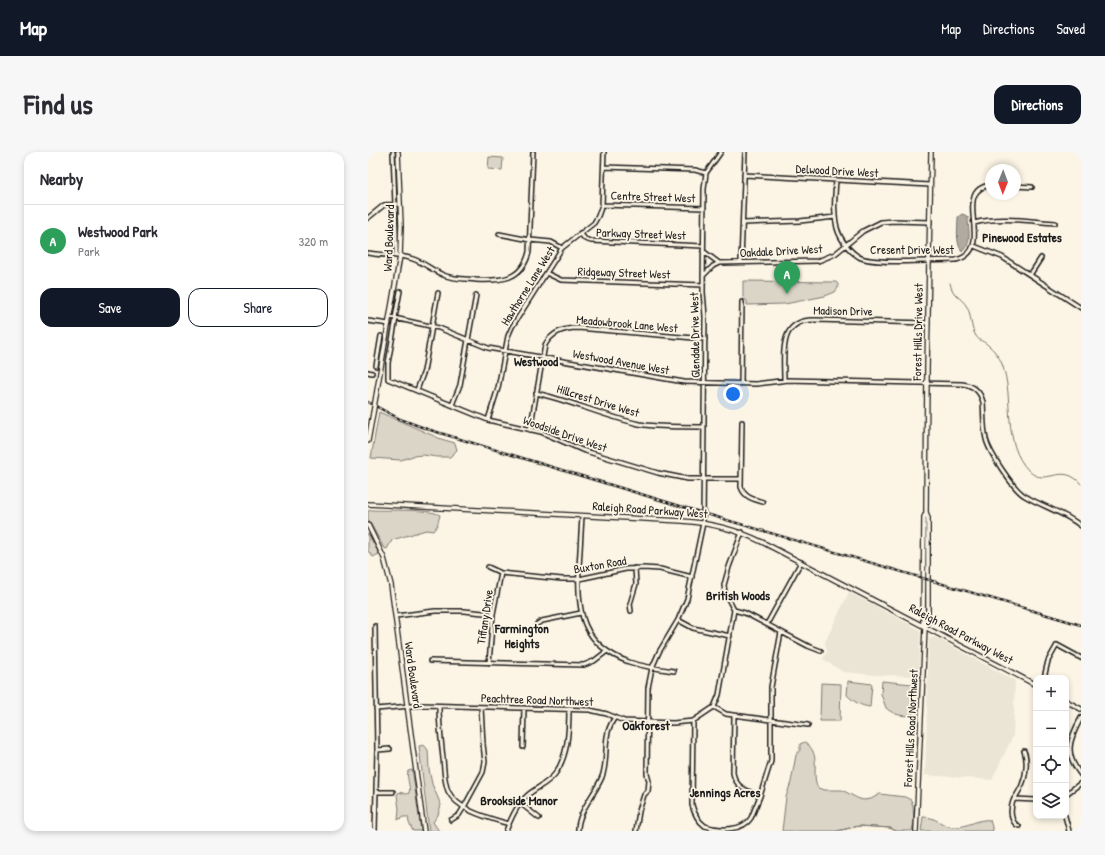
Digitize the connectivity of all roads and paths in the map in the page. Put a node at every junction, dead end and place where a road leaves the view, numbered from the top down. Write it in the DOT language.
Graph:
graph roads {
  1 [pos="393,152"];
  2 [pos="398,152"];
  3 [pos="533,152"];
  4 [pos="604,152"];
  5 [pos="720,152"];
  6 [pos="745,152"];
  7 [pos="931,152"];
  8 [pos="604,166"];
  9 [pos="706,173"];
  10 [pos="744,175"];
  11 [pos="836,180"];
  12 [pos="930,185"];
  13 [pos="1021,186"];
  14 [pos="985,187"];
  15 [pos="1032,187"];
  16 [pos="395,204"];
  17 [pos="400,204"];
  18 [pos="602,205"];
  19 [pos="704,208"];
  20 [pos="836,217"];
  21 [pos="368,218"];
  22 [pos="930,222"];
  23 [pos="743,223"];
  24 [pos="974,223"];
  25 [pos="1055,223"];
  26 [pos="580,233"];
  27 [pos="499,234"];
  28 [pos="530,240"];
  29 [pos="846,245"];
  30 [pos="703,246"];
  31 [pos="974,246"];
  32 [pos="562,248"];
  33 [pos="703,251"];
  34 [pos="368,252"];
  35 [pos="398,256"];
  36 [pos="1041,258"];
  37 [pos="929,260"];
  38 [pos="742,262"];
  39 [pos="719,263"];
  40 [pos="546,273"];
  41 [pos="1030,275"];
  42 [pos="703,276"];
  43 [pos="703,285"];
  44 [pos="400,291"];
  45 [pos="438,293"];
  46 [pos="476,295"];
  47 [pos="742,302"];
  48 [pos="1081,308"];
  49 [pos="390,317"];
  50 [pos="396,318"];
  51 [pos="368,321"];
  52 [pos="928,323"];
  53 [pos="389,324"];
  54 [pos="432,326"];
  55 [pos="381,336"];
  56 [pos="705,339"];
  57 [pos="468,340"];
  58 [pos="379,348"];
  59 [pos="384,348"];
  60 [pos="505,351"];
  61 [pos="542,357"];
  62 [pos="376,366"];
  63 [pos="784,380"];
  64 [pos="926,383"];
  65 [pos="704,384"];
  66 [pos="741,384"];
  67 [pos="417,390"];
  68 [pos="536,393"];
  69 [pos="452,405"];
  70 [pos="488,420"];
  71 [pos="742,422"];
  72 [pos="704,427"];
  73 [pos="530,430"];
  74 [pos="368,441"];
  75 [pos="704,479"];
  76 [pos="741,479"];
  77 [pos="763,502"];
  78 [pos="368,504"];
  79 [pos="582,516"];
  80 [pos="702,523"];
  81 [pos="368,525"];
  82 [pos="1081,526"];
  83 [pos="742,532"];
  84 [pos="801,562"];
  85 [pos="488,567"];
  86 [pos="636,568"];
  87 [pos="501,573"];
  88 [pos="692,577"];
  89 [pos="579,579"];
  90 [pos="734,610"];
  91 [pos="631,611"];
  92 [pos="581,613"];
  93 [pos="493,614"];
  94 [pos="396,616"];
  95 [pos="678,620"];
  96 [pos="537,624"];
  97 [pos="767,624"];
  98 [pos="375,626"];
  99 [pos="925,627"];
  100 [pos="781,632"];
  101 [pos="730,636"];
  102 [pos="607,651"];
  103 [pos="821,651"];
  104 [pos="1081,658"];
  105 [pos="430,661"];
  106 [pos="489,663"];
  107 [pos="652,668"];
  108 [pos="674,671"];
  109 [pos="1045,675"];
  110 [pos="1033,683"];
  111 [pos="1069,703"];
  112 [pos="408,706"];
  113 [pos="439,706"];
  114 [pos="481,707"];
  115 [pos="714,707"];
  116 [pos="524,708"];
  117 [pos="376,709"];
  118 [pos="568,709"];
  119 [pos="1081,709"];
  120 [pos="734,715"];
  121 [pos="615,717"];
  122 [pos="1081,718"];
  123 [pos="772,720"];
  124 [pos="693,721"];
  125 [pos="648,723"];
  126 [pos="808,725"];
  127 [pos="524,747"];
  128 [pos="390,749"];
  129 [pos="377,750"];
  130 [pos="1024,751"];
  131 [pos="1081,775"];
  132 [pos="1081,783"];
  133 [pos="377,792"];
  134 [pos="393,792"];
  135 [pos="1069,792"];
  136 [pos="760,796"];
  137 [pos="1014,799"];
  138 [pos="1033,800"];
  139 [pos="520,803"];
  140 [pos="464,807"];
  141 [pos="539,818"];
  142 [pos="1066,819"];
  143 [pos="451,820"];
  144 [pos="509,824"];
  145 [pos="1018,826"];
  146 [pos="376,831"];
  147 [pos="424,831"];
  148 [pos="506,831"];
  149 [pos="578,831"];
  150 [pos="636,831"];
  151 [pos="916,831"];
  152 [pos="1069,831"];
  1 -- 16 [label="street"];
  2 -- 17 [label="main road, Ward Boulevard"];
  3 -- 28 [label="street"];
  4 -- 8 [label="street, Hawthorne Lane West"];
  5 -- 9 [label="street"];
  6 -- 10 [label="street"];
  7 -- 12 [label="main road, Forest Hills Drive West"];
  8 -- 9 [label="street"];
  8 -- 18 [label="street, Hawthorne Lane West"];
  9 -- 19 [label="street, Glendale Drive West"];
  10 -- 11 [label="street, Delwood Drive West"];
  10 -- 23 [label="street"];
  11 -- 12 [label="street, Delwood Drive West"];
  11 -- 20 [label="street, Cresent Drive West"];
  12 -- 22 [label="main road, Forest Hills Drive West"];
  13 -- 15 [label="street"];
  14 -- 24 [label="street"];
  16 -- 17 [label="street"];
  16 -- 21 [label="street"];
  16 -- 35 [label="street"];
  17 -- 35 [label="main road, Ward Boulevard"];
  18 -- 19 [label="street, Centre Street West"];
  18 -- 26 [label="street, Hawthorne Lane West"];
  19 -- 30 [label="street, Glendale Drive West"];
  20 -- 23 [label="street"];
  20 -- 29 [label="street, Cresent Drive West"];
  22 -- 29 [label="street, Oakdale Drive West"];
  22 -- 37 [label="main road, Forest Hills Drive West"];
  23 -- 38 [label="street"];
  24 -- 25 [label="street"];
  24 -- 31 [label="street"];
  26 -- 30 [label="street, Parkway Street West"];
  26 -- 32 [label="street, Hawthorne Lane West"];
  27 -- 28 [label="street"];
  28 -- 32 [label="street"];
  28 -- 35 [label="street"];
  29 -- 37 [label="street, Cresent Drive West"];
  29 -- 38 [label="street, Oakdale Drive West"];
  30 -- 33 [label="street, Glendale Drive West"];
  31 -- 37 [label="street, Cresent Drive West"];
  31 -- 41 [label="street"];
  32 -- 40 [label="street, Hawthorne Lane West"];
  33 -- 39 [label="street"];
  33 -- 42 [label="street, Glendale Drive West"];
  34 -- 35 [label="street"];
  35 -- 49 [label="main road, Ward Boulevard"];
  36 -- 41 [label="street"];
  37 -- 52 [label="main road, Forest Hills Drive West"];
  38 -- 39 [label="street, Oakdale Drive West"];
  39 -- 42 [label="street"];
  40 -- 43 [label="street, Ridgeway Street West"];
  40 -- 60 [label="street, Hawthorne Lane West"];
  41 -- 48 [label="street"];
  42 -- 43 [label="street, Glendale Drive West"];
  43 -- 56 [label="street, Glendale Drive West"];
  44 -- 50 [label="street"];
  45 -- 54 [label="street"];
  46 -- 57 [label="street"];
  47 -- 66 [label="street"];
  49 -- 50 [label="street, Westwood Avenue West"];
  49 -- 53 [label="main road, Ward Boulevard"];
  50 -- 54 [label="street, Westwood Avenue West"];
  50 -- 67 [label="street, Woodside Drive West"];
  51 -- 53 [label="street"];
  52 -- 63 [label="street, Madison Drive"];
  52 -- 64 [label="main road, Forest Hills Drive West"];
  53 -- 59 [label="main road, Ward Boulevard"];
  54 -- 57 [label="street, Westwood Avenue West"];
  54 -- 67 [label="street"];
  55 -- 58 [label="street"];
  56 -- 61 [label="street, Meadowbrook Lane West"];
  56 -- 65 [label="street, Glendale Drive West"];
  57 -- 60 [label="street, Westwood Avenue West"];
  57 -- 69 [label="street"];
  58 -- 59 [label="street"];
  58 -- 62 [label="street"];
  59 -- 74 [label="main road, Ward Boulevard, bridge"];
  60 -- 61 [label="street, Westwood Avenue West"];
  60 -- 70 [label="street, Hawthorne Lane West"];
  61 -- 65 [label="street, Westwood Avenue West"];
  61 -- 68 [label="street, Meadowbrook Lane West"];
  63 -- 64 [label="street, Westwood Avenue West"];
  63 -- 66 [label="street, Westwood Avenue West"];
  64 -- 82 [label="street, Westwood Avenue West"];
  64 -- 99 [label="main road, Forest Hills Drive West"];
  65 -- 66 [label="street, Westwood Avenue West"];
  65 -- 72 [label="street, Glendale Drive West"];
  67 -- 69 [label="street, Woodside Drive West"];
  68 -- 72 [label="street, Hillcrest Drive West"];
  68 -- 73 [label="street, Meadowbrook Lane West"];
  69 -- 70 [label="street, Woodside Drive West"];
  70 -- 73 [label="street, Woodside Drive West"];
  71 -- 76 [label="street"];
  72 -- 75 [label="street, Glendale Drive West"];
  73 -- 75 [label="street, Woodside Drive West"];
  75 -- 76 [label="street, Woodside Drive West"];
  75 -- 80 [label="street, Glendale Drive West"];
  76 -- 77 [label="street"];
  78 -- 79 [label="main road, Raleigh Road Parkway West"];
  79 -- 80 [label="main road, Raleigh Road Parkway West"];
  79 -- 89 [label="street"];
  80 -- 83 [label="main road, Raleigh Road Parkway West"];
  80 -- 88 [label="street, Glendale Drive West"];
  81 -- 94 [label="main road, Ward Boulevard"];
  83 -- 84 [label="main road, Raleigh Road Parkway West"];
  83 -- 90 [label="street"];
  84 -- 97 [label="street"];
  84 -- 99 [label="main road, Raleigh Road Parkway West"];
  85 -- 87 [label="street, Buxton Road"];
  86 -- 88 [label="street, Buxton Road"];
  86 -- 89 [label="street, Buxton Road"];
  86 -- 91 [label="street"];
  87 -- 89 [label="street, Buxton Road"];
  87 -- 93 [label="street, Tiffany Drive"];
  88 -- 95 [label="street, Glendale Drive West"];
  89 -- 92 [label="street"];
  90 -- 97 [label="street"];
  90 -- 101 [label="street"];
  92 -- 96 [label="street"];
  92 -- 102 [label="street"];
  93 -- 94 [label="street"];
  93 -- 106 [label="street, Tiffany Drive"];
  94 -- 112 [label="main road, Ward Boulevard"];
  95 -- 101 [label="street"];
  95 -- 107 [label="street, Glendale Drive West"];
  97 -- 100 [label="street"];
  98 -- 117 [label="street"];
  99 -- 110 [label="main road, Raleigh Road Parkway West"];
  99 -- 151 [label="main road, Forest Hills Road Northwest"];
  100 -- 103 [label="street"];
  100 -- 123 [label="street"];
  101 -- 115 [label="street"];
  102 -- 106 [label="street"];
  102 -- 107 [label="street"];
  104 -- 109 [label="street"];
  105 -- 106 [label="street"];
  107 -- 108 [label="street"];
  107 -- 125 [label="street, Glendale Drive West"];
  111 -- 119 [label="main road"];
  112 -- 113 [label="street, Peachtree Road Northwest"];
  112 -- 117 [label="street, Peachtree Road Northwest"];
  112 -- 147 [label="main road, Ward Boulevard"];
  113 -- 114 [label="street, Peachtree Road Northwest"];
  113 -- 140 [label="street"];
  114 -- 116 [label="street, Peachtree Road Northwest"];
  114 -- 140 [label="street"];
  115 -- 120 [label="street"];
  115 -- 124 [label="street"];
  116 -- 118 [label="street, Peachtree Road Northwest"];
  116 -- 127 [label="street"];
  117 -- 129 [label="street"];
  118 -- 121 [label="street, Peachtree Road Northwest"];
  118 -- 139 [label="street"];
  120 -- 123 [label="street"];
  120 -- 136 [label="street"];
  121 -- 125 [label="street, Peachtree Road Northwest"];
  121 -- 149 [label="street"];
  122 -- 131 [label="street"];
  123 -- 126 [label="street"];
  123 -- 136 [label="street"];
  124 -- 125 [label="street, Peachtree Road Northwest"];
  124 -- 136 [label="street"];
  125 -- 150 [label="street, Glendale Drive West"];
  128 -- 129 [label="street"];
  129 -- 133 [label="street"];
  130 -- 137 [label="street"];
  132 -- 135 [label="street"];
  133 -- 134 [label="street"];
  133 -- 146 [label="street"];
  137 -- 138 [label="street"];
  137 -- 145 [label="street"];
  139 -- 141 [label="street"];
  139 -- 144 [label="street"];
  140 -- 143 [label="street"];
  140 -- 144 [label="street"];
  142 -- 152 [label="street"];
  144 -- 148 [label="street"];
}
